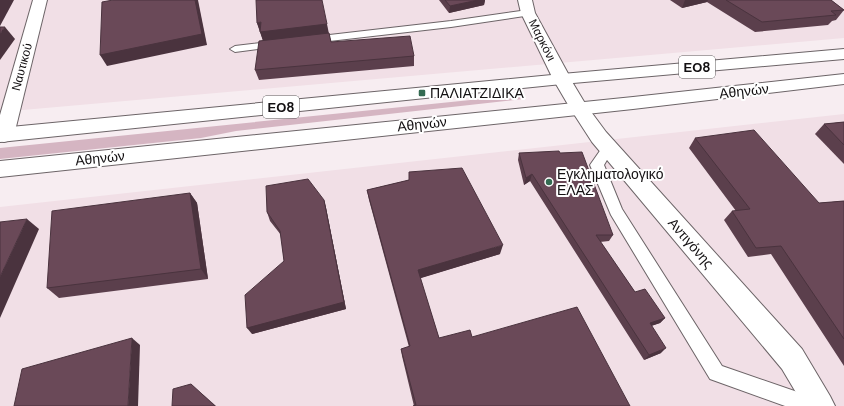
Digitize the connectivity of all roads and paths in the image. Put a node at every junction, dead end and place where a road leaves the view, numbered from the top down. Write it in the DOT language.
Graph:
graph roads {
  1 [pos="40,0"];
  2 [pos="527,7"];
  3 [pos="304,41"];
  4 [pos="289,42"];
  5 [pos="235,49"];
  6 [pos="840,53"];
  7 [pos="562,79"];
  8 [pos="844,79"];
  9 [pos="579,108"];
  10 [pos="2,135"];
  11 [pos="608,148"];
  12 [pos="0,169"];
  13 [pos="812,406"];
  14 [pos="820,406"];
  1 -- 10 [label="main road, Ναυτικού"];
  2 -- 3 [label="lane"];
  2 -- 7 [label="main road, Μαρκόνι"];
  4 -- 5 [label="lane"];
  6 -- 7 [label="main road, Αθηνών / ΕΟ8"];
  7 -- 9 [label="main road, Αντιγόνης"];
  7 -- 10 [label="main road, Αθηνών / ΕΟ8"];
  8 -- 9 [label="main road, Αθηνών / ΕΟ8"];
  9 -- 11 [label="main road, Αντιγόνης"];
  9 -- 12 [label="main road, Αθηνών / ΕΟ8"];
  11 -- 13 [label="lane"];
  11 -- 14 [label="main road, Αντιγόνης"];
}
